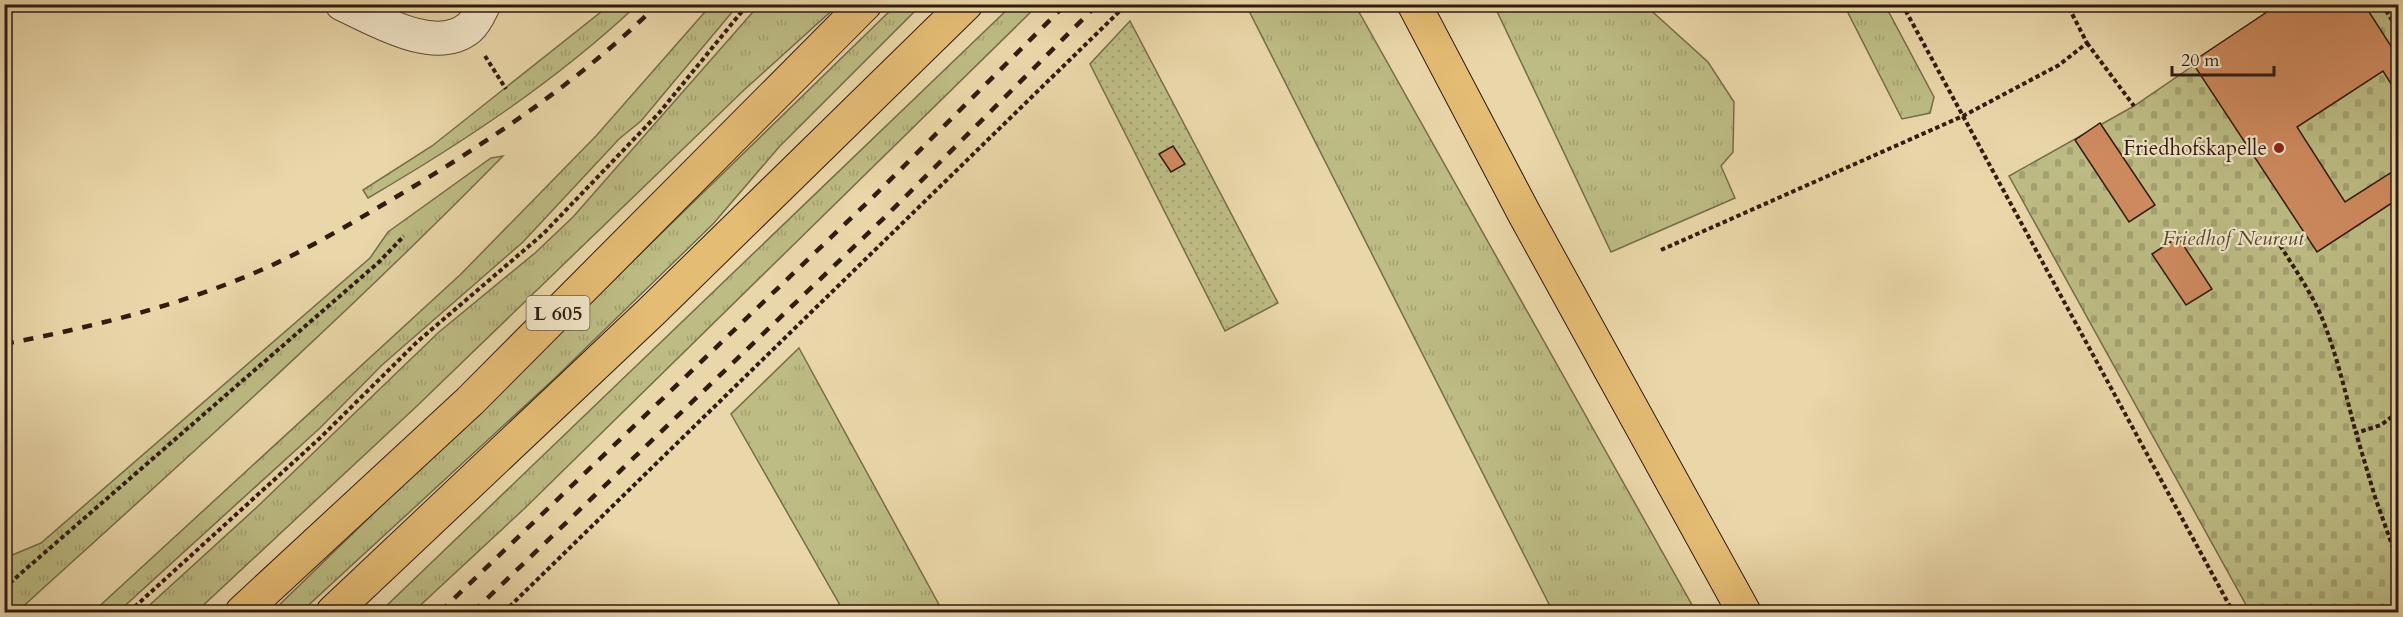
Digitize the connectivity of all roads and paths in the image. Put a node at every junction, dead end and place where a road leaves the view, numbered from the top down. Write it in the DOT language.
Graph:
graph roads {
  1 [pos="342,4"];
  2 [pos="484,4"];
  3 [pos="748,4"];
  4 [pos="865,4"];
  5 [pos="966,4"];
  6 [pos="1127,4"];
  7 [pos="1414,4"];
  8 [pos="1902,4"];
  9 [pos="2067,4"];
  10 [pos="2382,4"];
  11 [pos="2398,30"];
  12 [pos="2086,43"];
  13 [pos="2134,106"];
  14 [pos="1963,116"];
  15 [pos="404,236"];
  16 [pos="2276,239"];
  17 [pos="1661,250"];
  18 [pos="2398,412"];
  19 [pos="2356,433"];
  20 [pos="2398,562"];
  21 [pos="4,588"];
  22 [pos="129,612"];
  23 [pos="242,612"];
  24 [pos="333,612"];
  25 [pos="504,612"];
  26 [pos="1744,612"];
  27 [pos="2233,612"];
  1 -- 2 [label="lane"];
  3 -- 22 [label="path"];
  4 -- 23 [label="main road, L 605"];
  5 -- 24 [label="main road, L 605"];
  6 -- 25 [label="path"];
  7 -- 26 [label="main road"];
  8 -- 14 [label="path"];
  9 -- 12 [label="path"];
  10 -- 11 [label="path"];
  12 -- 13 [label="path"];
  12 -- 14 [label="path"];
  14 -- 17 [label="path"];
  14 -- 27 [label="path"];
  15 -- 21 [label="path"];
  16 -- 19 [label="path"];
  18 -- 19 [label="path"];
  19 -- 20 [label="path"];
}
